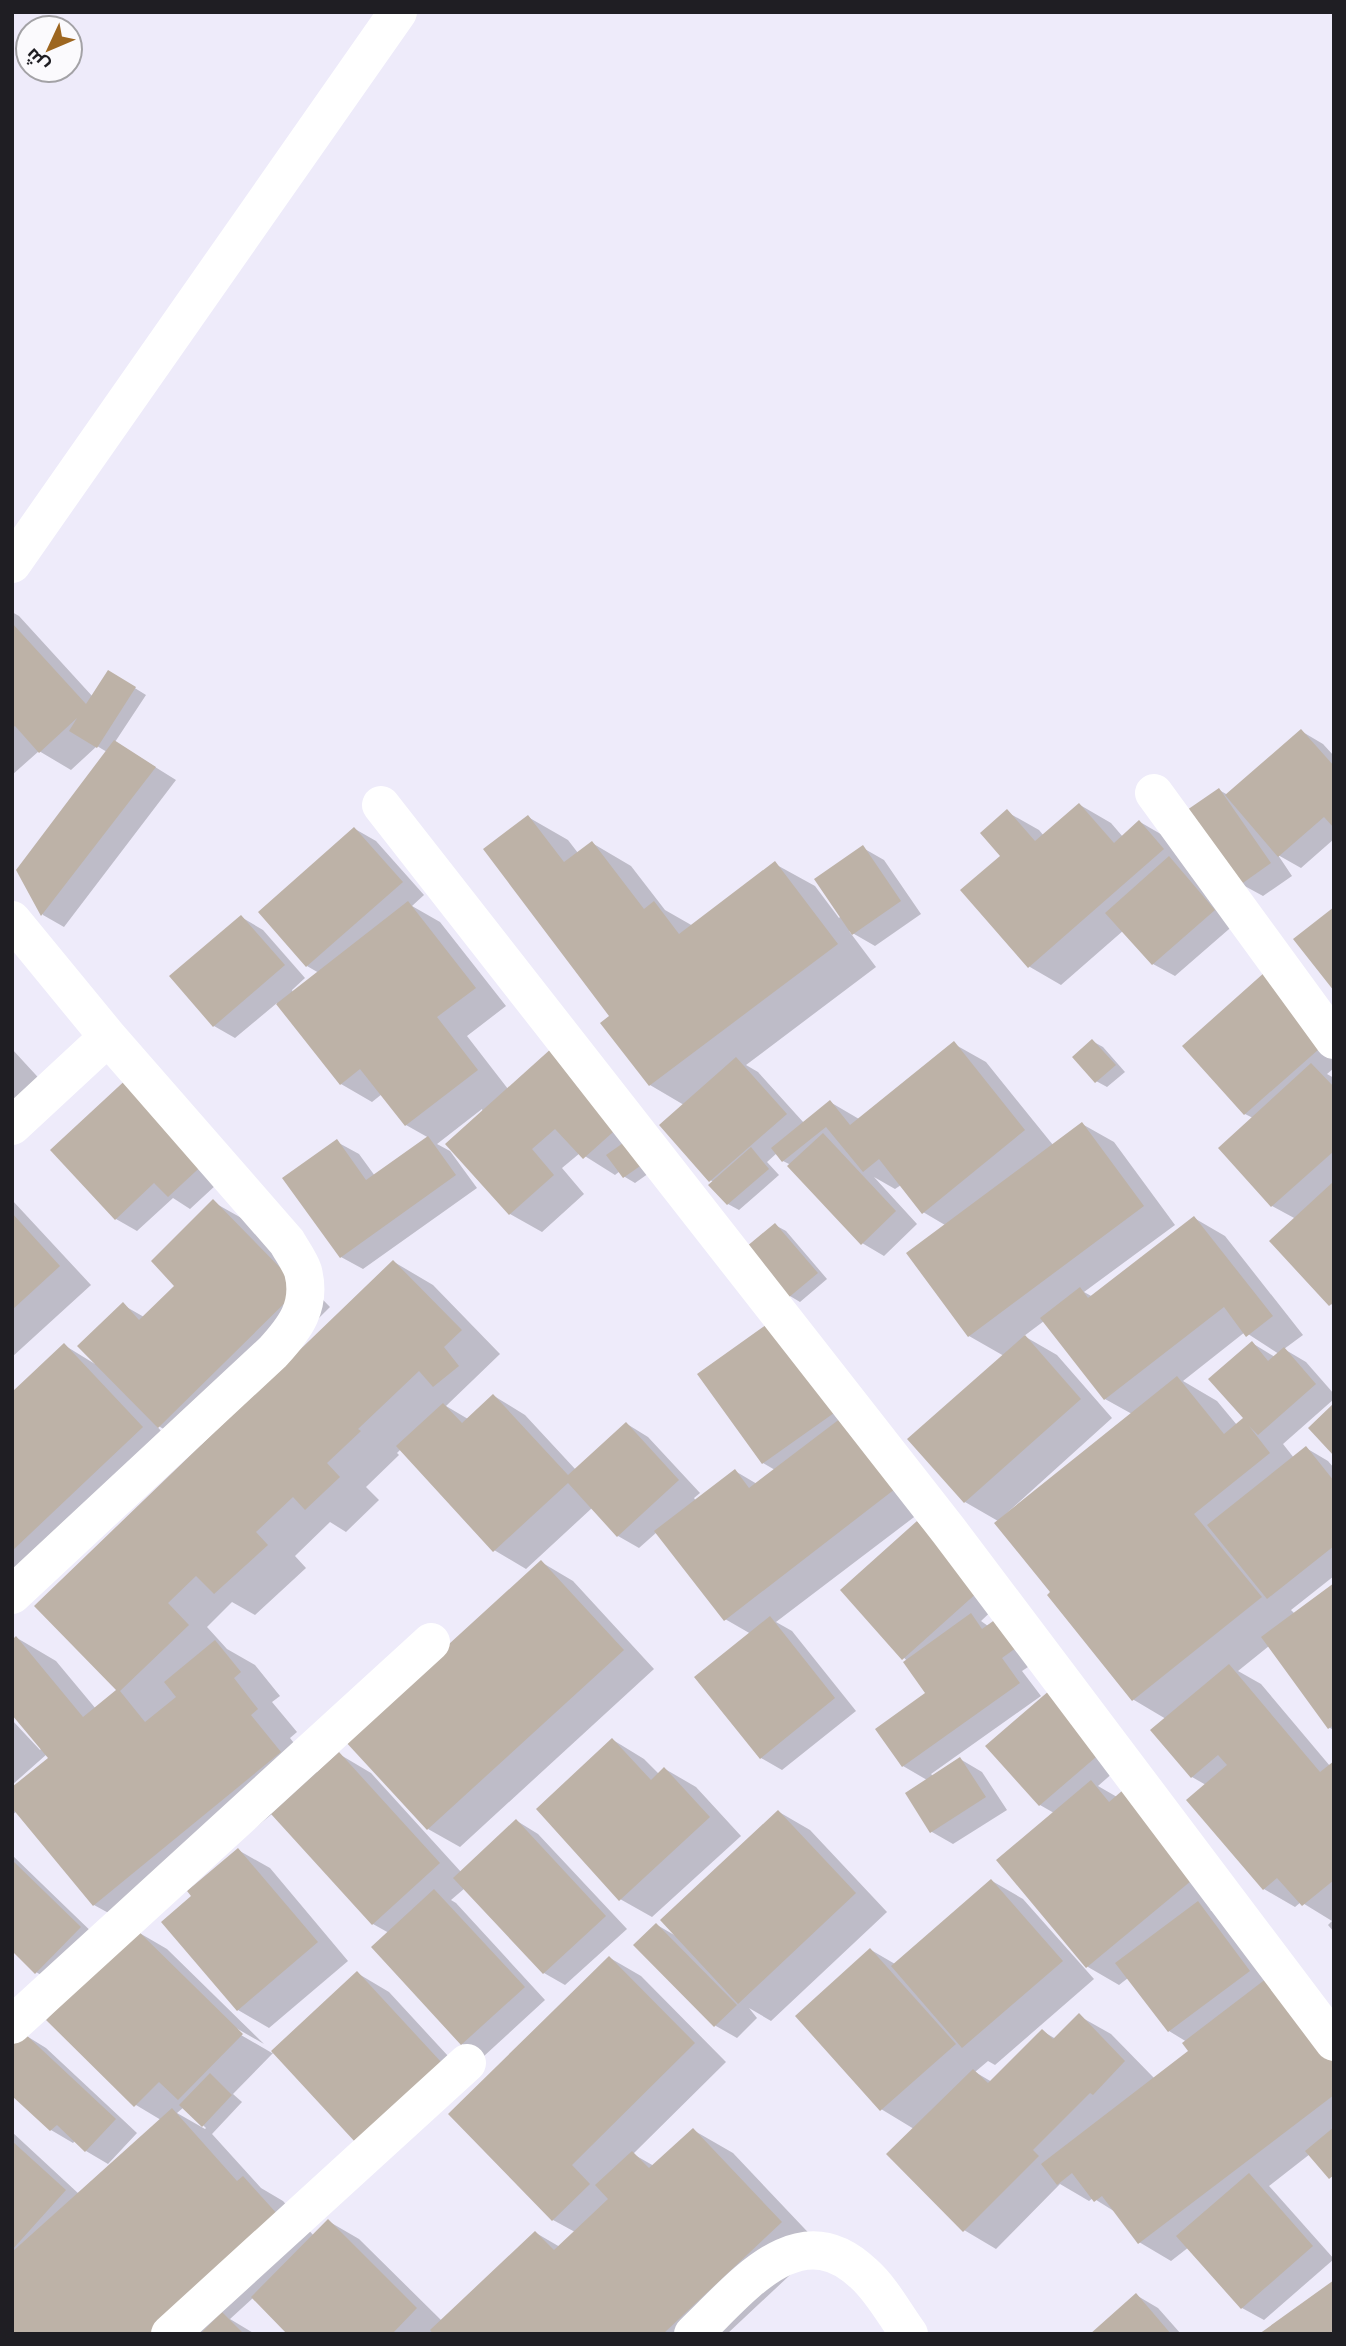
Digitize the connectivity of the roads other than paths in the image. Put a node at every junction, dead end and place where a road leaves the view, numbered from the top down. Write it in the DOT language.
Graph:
graph roads {
  1 [pos="398,12"];
  2 [pos="12,564"];
  3 [pos="1154,793"];
  4 [pos="381,805"];
  5 [pos="12,920"];
  6 [pos="108,1037"];
  7 [pos="1334,1040"];
  8 [pos="12,1126"];
  9 [pos="12,1595"];
  10 [pos="432,1642"];
  11 [pos="12,2025"];
  12 [pos="1334,2042"];
  13 [pos="467,2063"];
  14 [pos="170,2334"];
  15 [pos="693,2334"];
  16 [pos="909,2334"];
  1 -- 2 [label="street"];
  3 -- 7 [label="street"];
  4 -- 12 [label="street"];
  5 -- 6 [label="street"];
  6 -- 8 [label="street"];
  6 -- 9 [label="street"];
  10 -- 11 [label="street"];
  13 -- 14 [label="street"];
  15 -- 16 [label="street"];
}
